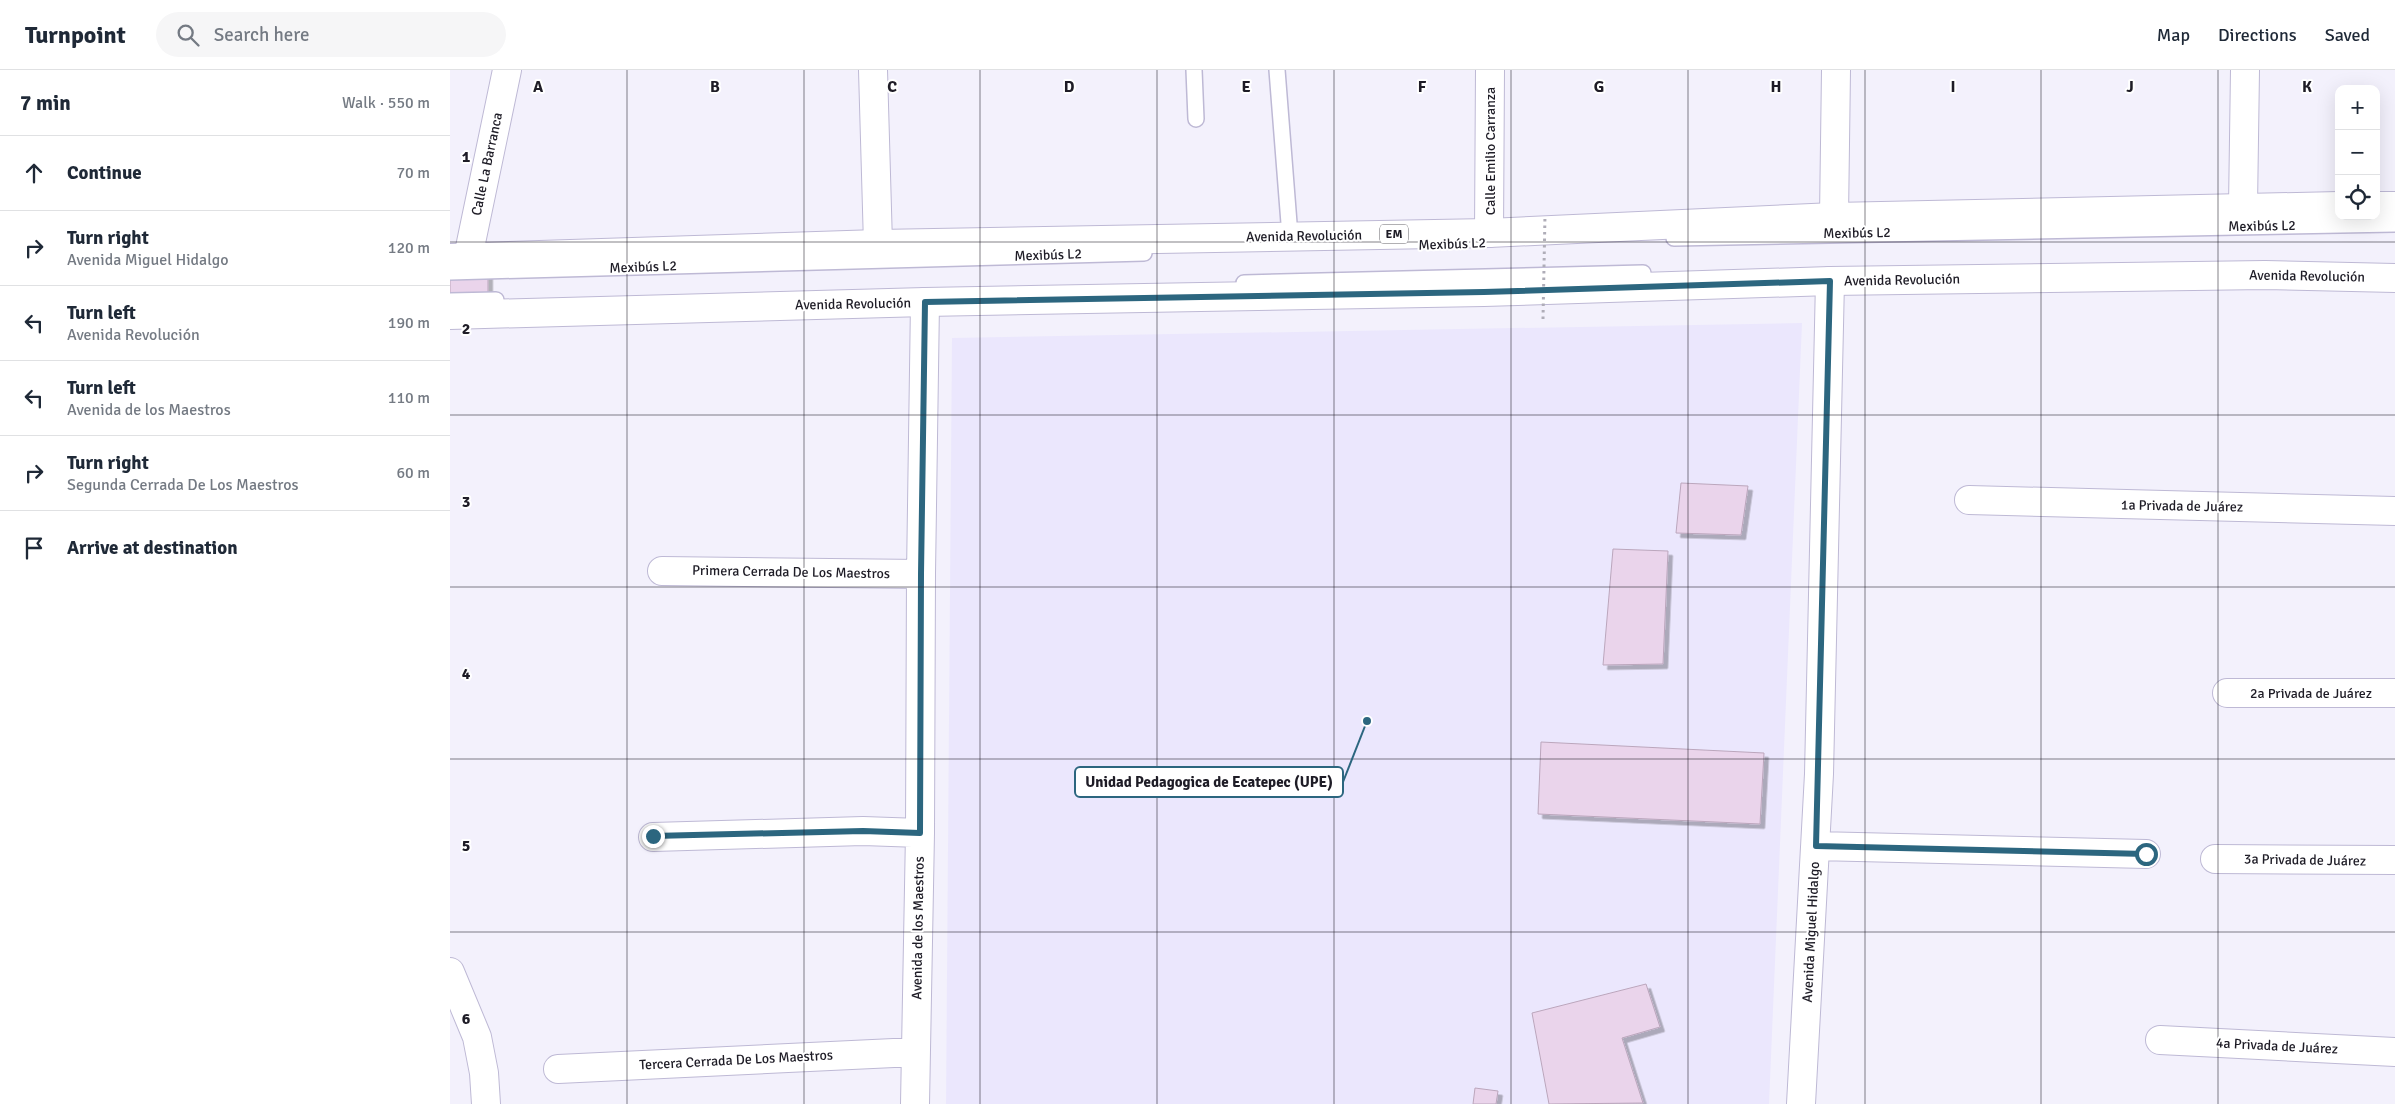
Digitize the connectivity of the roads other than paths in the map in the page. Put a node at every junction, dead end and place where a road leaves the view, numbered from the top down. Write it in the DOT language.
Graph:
graph roads {
  1 [pos="507,70"];
  2 [pos="873,70"];
  3 [pos="1194,70"];
  4 [pos="1277,70"];
  5 [pos="1490,70"];
  6 [pos="1836,70"];
  7 [pos="2245,70"];
  8 [pos="1196,120"];
  9 [pos="2335,206"];
  10 [pos="2380,206"];
  11 [pos="2395,206"];
  12 [pos="2243,207"];
  13 [pos="1834,217"];
  14 [pos="2395,224"];
  15 [pos="1489,232"];
  16 [pos="1290,236"];
  17 [pos="878,244"];
  18 [pos="456,262"];
  19 [pos="2395,268"];
  20 [pos="2395,278"];
  21 [pos="1830,281"];
  22 [pos="450,301"];
  23 [pos="925,302"];
  24 [pos="450,314"];
  25 [pos="1969,500"];
  26 [pos="2395,511"];
  27 [pos="662,571"];
  28 [pos="921,574"];
  29 [pos="2227,693"];
  30 [pos="2395,693"];
  31 [pos="920,833"];
  32 [pos="653,836"];
  33 [pos="1816,846"];
  34 [pos="2146,854"];
  35 [pos="2215,859"];
  36 [pos="2395,860"];
  37 [pos="450,972"];
  38 [pos="2160,1040"];
  39 [pos="915,1052"];
  40 [pos="2395,1052"];
  41 [pos="558,1069"];
  42 [pos="486,1104"];
  43 [pos="915,1104"];
  44 [pos="1801,1104"];
  1 -- 18 [label="street, Calle La Barranca"];
  2 -- 17 [label="street"];
  3 -- 8 [label="lane"];
  4 -- 16 [label="lane"];
  5 -- 15 [label="street, Calle Emilio Carranza"];
  6 -- 13 [label="street"];
  7 -- 12 [label="street"];
  9 -- 12 [label="street, Avenida Revolución / EM"];
  10 -- 11 [label="street"];
  12 -- 13 [label="street, Avenida Revolución / EM"];
  13 -- 15 [label="street, Avenida Revolución / EM"];
  14 -- 18 [label="lane, Mexibús L2"];
  15 -- 16 [label="street, Avenida Revolución / EM"];
  16 -- 17 [label="street, Avenida Revolución / EM"];
  17 -- 18 [label="street, Avenida Revolución / EM"];
  19 -- 22 [label="lane"];
  20 -- 21 [label="street, Avenida Revolución"];
  21 -- 23 [label="street, Avenida Revolución"];
  21 -- 33 [label="street, Avenida Miguel Hidalgo"];
  23 -- 24 [label="street, Avenida Revolución"];
  23 -- 28 [label="street, Avenida de los Maestros"];
  25 -- 26 [label="street, 1a Privada de Juárez"];
  27 -- 28 [label="street, Primera Cerrada De Los Maestros"];
  28 -- 31 [label="street, Avenida de los Maestros"];
  29 -- 30 [label="street, 2a Privada de Juárez"];
  31 -- 32 [label="street"];
  31 -- 39 [label="street, Avenida de los Maestros"];
  33 -- 34 [label="street"];
  33 -- 44 [label="street, Avenida Miguel Hidalgo"];
  35 -- 36 [label="street, 3a Privada de Juárez"];
  37 -- 42 [label="street"];
  38 -- 40 [label="street, 4a Privada de Juárez"];
  39 -- 41 [label="street, Tercera Cerrada De Los Maestros"];
  39 -- 43 [label="street, Avenida de los Maestros"];
}
